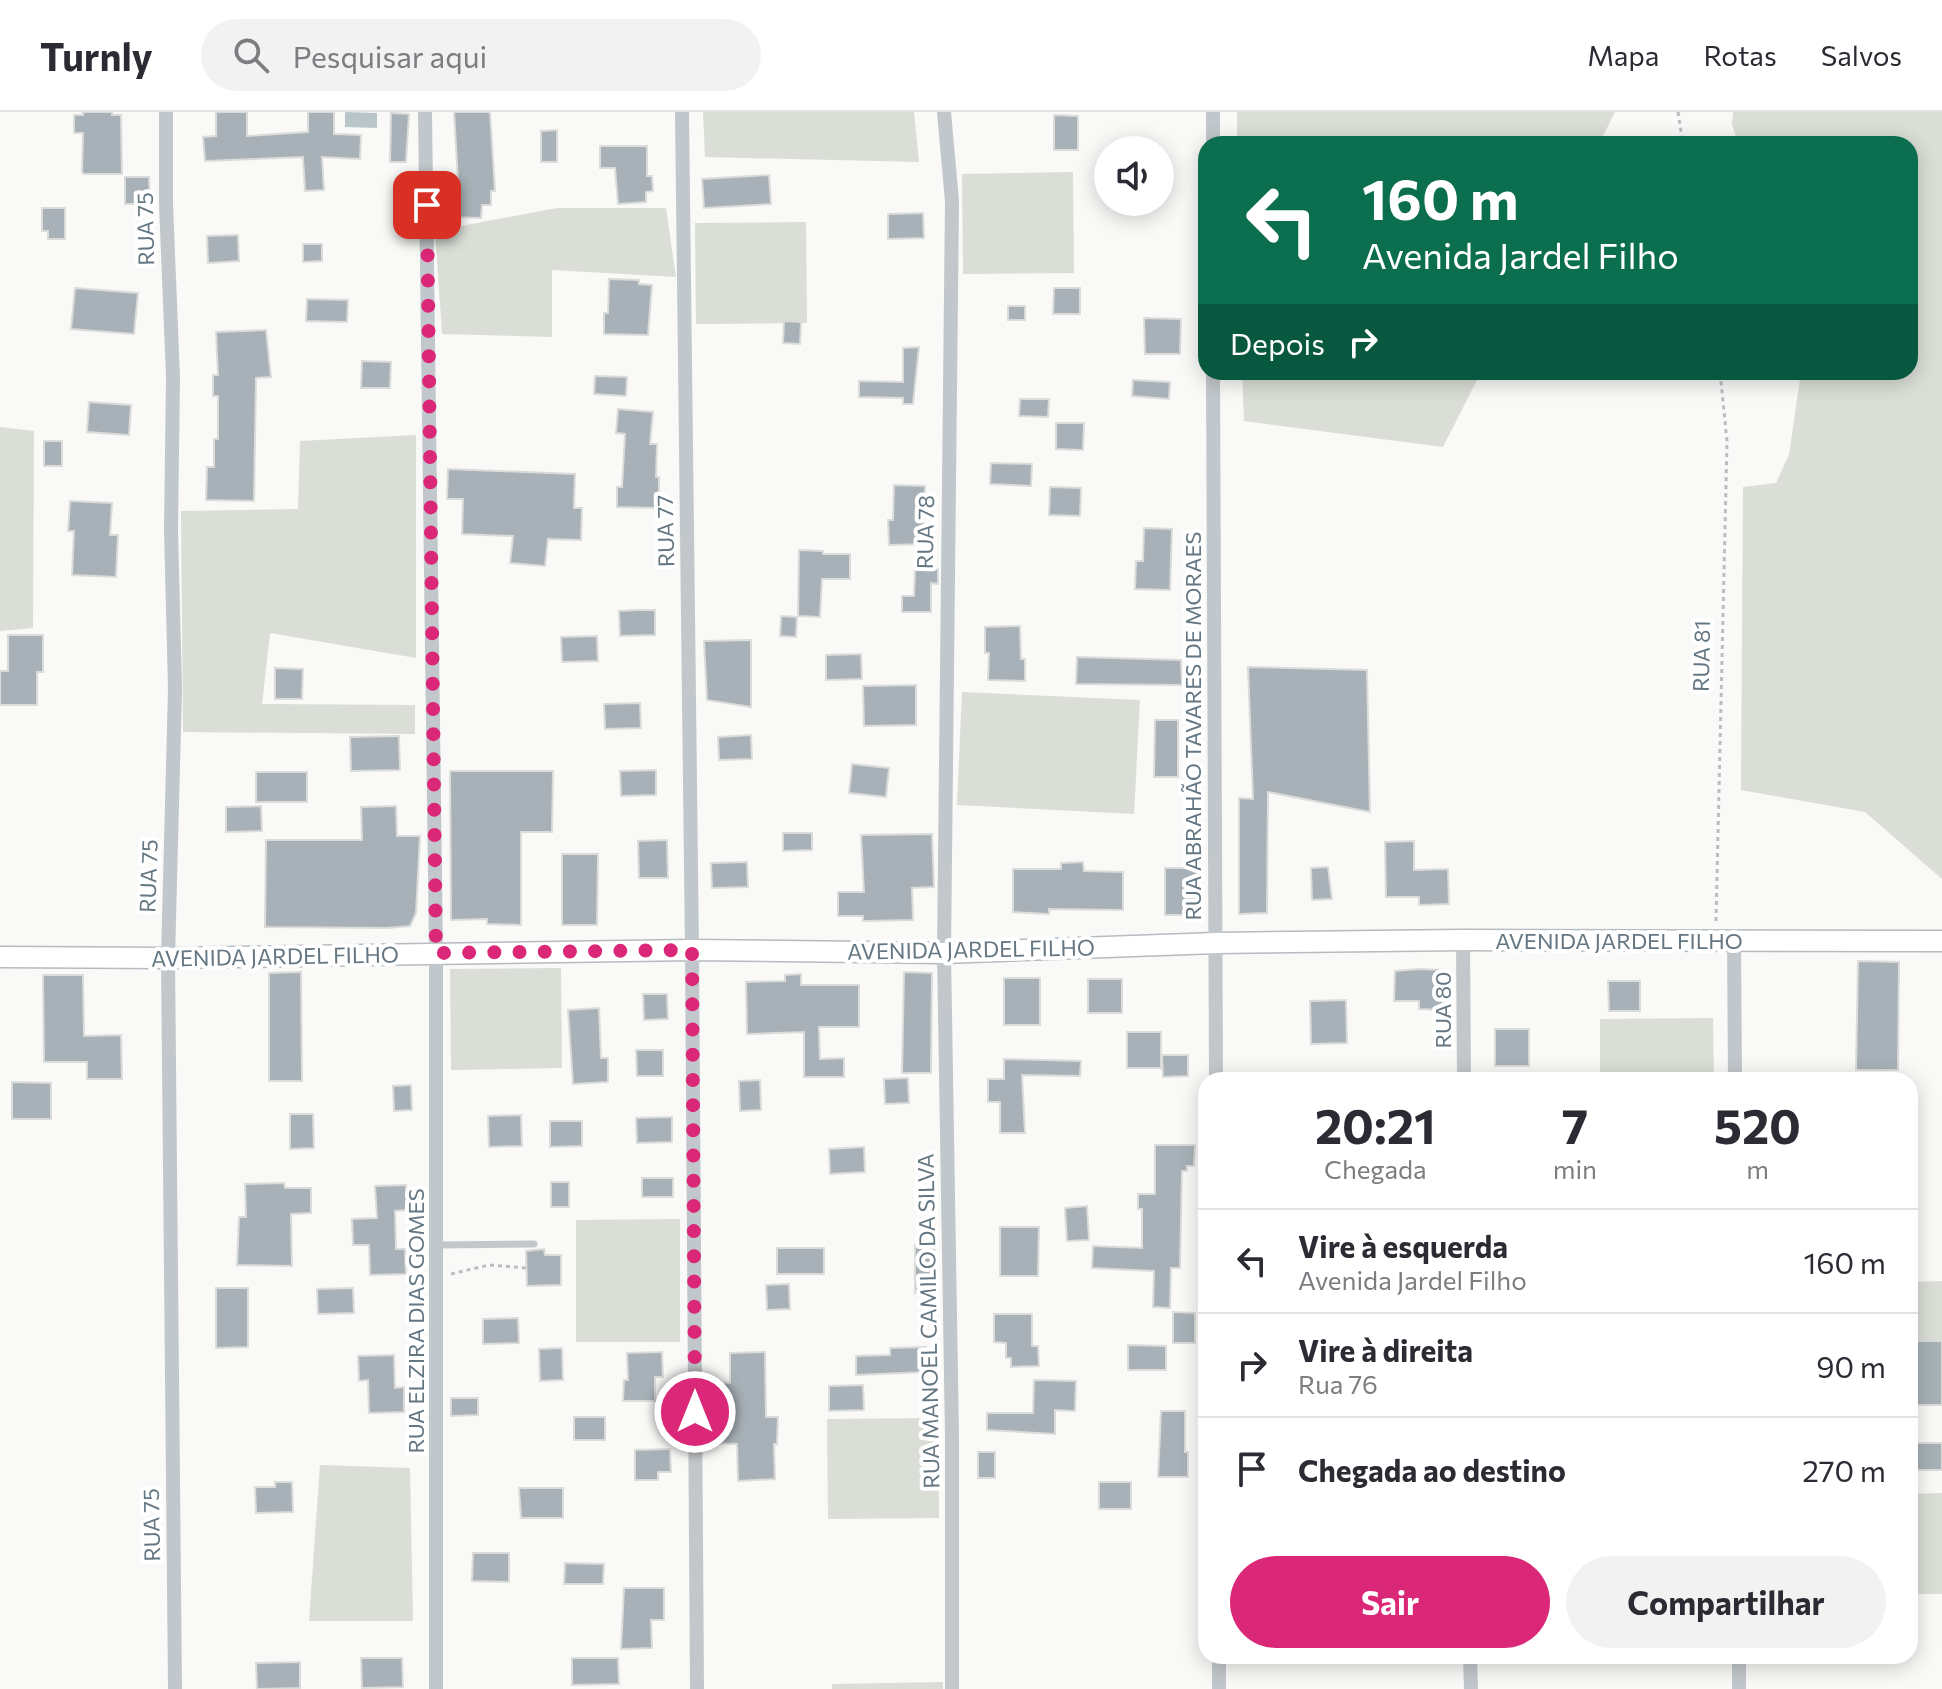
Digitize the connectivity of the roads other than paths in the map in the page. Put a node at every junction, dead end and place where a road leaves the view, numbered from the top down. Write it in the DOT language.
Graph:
graph roads {
  1 [pos="166,112"];
  2 [pos="425,112"];
  3 [pos="682,112"];
  4 [pos="944,112"];
  5 [pos="1213,112"];
  6 [pos="1213,136"];
  7 [pos="1213,380"];
  8 [pos="1463,940"];
  9 [pos="1725,940"];
  10 [pos="1942,941"];
  11 [pos="1216,943"];
  12 [pos="692,950"];
  13 [pos="436,953"];
  14 [pos="944,953"];
  15 [pos="0,957"];
  16 [pos="168,958"];
  17 [pos="1216,1072"];
  18 [pos="1464,1072"];
  19 [pos="1734,1072"];
  20 [pos="534,1244"];
  21 [pos="438,1245"];
  22 [pos="1219,1664"];
  23 [pos="1470,1664"];
  24 [pos="1739,1664"];
  25 [pos="175,1689"];
  26 [pos="436,1689"];
  27 [pos="697,1689"];
  28 [pos="952,1689"];
  29 [pos="1219,1689"];
  30 [pos="1471,1689"];
  31 [pos="1739,1689"];
  1 -- 16 [label="street, RUA 75"];
  2 -- 13 [label="street, RUA ELZIRA DIAS GOMES"];
  3 -- 12 [label="street, RUA 77"];
  4 -- 14 [label="street, RUA 78"];
  5 -- 6 [label="street"];
  7 -- 11 [label="street, RUA ABRAHÃO TAVARES DE MORAES"];
  8 -- 9 [label="main road, AVENIDA JARDEL FILHO"];
  8 -- 11 [label="main road, AVENIDA JARDEL FILHO"];
  8 -- 18 [label="street, RUA 80"];
  9 -- 10 [label="main road, AVENIDA JARDEL FILHO"];
  9 -- 19 [label="street"];
  11 -- 14 [label="main road, AVENIDA JARDEL FILHO"];
  11 -- 17 [label="street, RUA ABRAHÃO TAVARES DE MORAES"];
  12 -- 13 [label="main road, AVENIDA JARDEL FILHO"];
  12 -- 14 [label="main road, AVENIDA JARDEL FILHO"];
  12 -- 27 [label="street, RUA 77"];
  13 -- 16 [label="main road, AVENIDA JARDEL FILHO"];
  13 -- 21 [label="street, RUA ELZIRA DIAS GOMES"];
  14 -- 28 [label="street, RUA MANOEL CAMILO DA SILVA"];
  15 -- 16 [label="main road, AVENIDA JARDEL FILHO"];
  16 -- 25 [label="street, RUA 75"];
  20 -- 21 [label="lane"];
  21 -- 26 [label="street, RUA ELZIRA DIAS GOMES"];
  22 -- 29 [label="street"];
  23 -- 30 [label="street"];
  24 -- 31 [label="street"];
}
